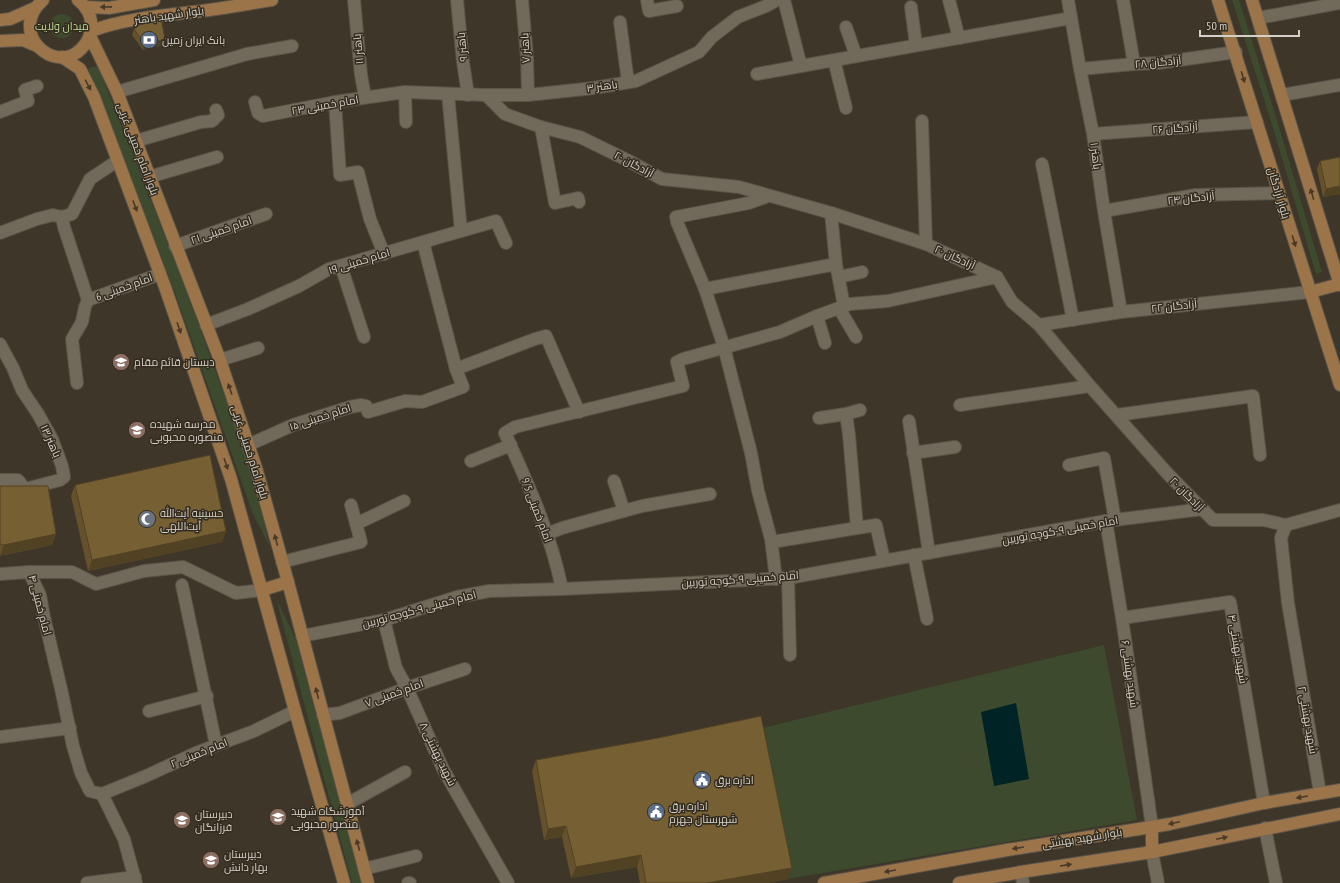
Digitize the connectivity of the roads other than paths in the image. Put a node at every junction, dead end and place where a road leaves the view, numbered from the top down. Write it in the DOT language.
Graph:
graph roads {
  1 [pos="154,0"];
  2 [pos="272,0"];
  3 [pos="354,0"];
  4 [pos="457,0"];
  5 [pos="522,0"];
  6 [pos="647,0"];
  7 [pos="777,0"];
  8 [pos="784,0"];
  9 [pos="949,0"];
  10 [pos="1068,0"];
  11 [pos="1123,0"];
  12 [pos="1218,0"];
  13 [pos="1252,0"];
  14 [pos="1340,2"];
  15 [pos="38,3"];
  16 [pos="81,3"];
  17 [pos="677,6"];
  18 [pos="911,7"];
  19 [pos="1071,18"];
  20 [pos="1258,18"];
  21 [pos="0,20"];
  22 [pos="620,22"];
  23 [pos="846,27"];
  24 [pos="90,34"];
  25 [pos="959,38"];
  26 [pos="0,41"];
  27 [pos="37,46"];
  28 [pos="292,46"];
  29 [pos="916,46"];
  30 [pos="1236,52"];
  31 [pos="856,56"];
  32 [pos="62,57"];
  33 [pos="834,60"];
  34 [pos="1134,64"];
  35 [pos="801,66"];
  36 [pos="1080,69"];
  37 [pos="757,74"];
  38 [pos="628,82"];
  39 [pos="1340,85"];
  40 [pos="37,86"];
  41 [pos="117,92"];
  42 [pos="405,92"];
  43 [pos="448,94"];
  44 [pos="468,95"];
  45 [pos="528,95"];
  46 [pos="486,96"];
  47 [pos="1282,96"];
  48 [pos="365,97"];
  49 [pos="255,102"];
  50 [pos="335,102"];
  51 [pos="846,108"];
  52 [pos="216,110"];
  53 [pos="0,112"];
  54 [pos="922,121"];
  55 [pos="406,122"];
  56 [pos="1258,122"];
  57 [pos="541,127"];
  58 [pos="1093,134"];
  59 [pos="136,141"];
  60 [pos="217,157"];
  61 [pos="118,162"];
  62 [pos="1042,164"];
  63 [pos="149,177"];
  64 [pos="1279,193"];
  65 [pos="768,196"];
  66 [pos="579,202"];
  67 [pos="1104,211"];
  68 [pos="831,213"];
  69 [pos="266,214"];
  70 [pos="62,217"];
  71 [pos="461,231"];
  72 [pos="0,233"];
  73 [pos="423,242"];
  74 [pos="506,243"];
  75 [pos="926,244"];
  76 [pos="175,246"];
  77 [pos="384,254"];
  78 [pos="836,264"];
  79 [pos="341,266"];
  80 [pos="862,272"];
  81 [pos="160,274"];
  82 [pos="839,277"];
  83 [pos="997,277"];
  84 [pos="1340,284"];
  85 [pos="705,289"];
  86 [pos="1310,292"];
  87 [pos="88,300"];
  88 [pos="842,307"];
  89 [pos="1122,312"];
  90 [pos="817,316"];
  91 [pos="1073,320"];
  92 [pos="206,325"];
  93 [pos="1039,325"];
  94 [pos="364,337"];
  95 [pos="856,337"];
  96 [pos="825,343"];
  97 [pos="0,344"];
  98 [pos="724,347"];
  99 [pos="258,348"];
  100 [pos="220,360"];
  101 [pos="456,369"];
  102 [pos="77,383"];
  103 [pos="1340,385"];
  104 [pos="1090,386"];
  105 [pos="960,405"];
  106 [pos="860,410"];
  107 [pos="579,412"];
  108 [pos="846,414"];
  109 [pos="1117,415"];
  110 [pos="819,418"];
  111 [pos="909,421"];
  112 [pos="248,445"];
  113 [pos="511,445"];
  114 [pos="955,447"];
  115 [pos="913,453"];
  116 [pos="1260,456"];
  117 [pos="471,461"];
  118 [pos="1069,465"];
  119 [pos="0,480"];
  120 [pos="614,481"];
  121 [pos="710,494"];
  122 [pos="404,501"];
  123 [pos="351,505"];
  124 [pos="1202,509"];
  125 [pos="1340,510"];
  126 [pos="624,511"];
  127 [pos="1111,520"];
  128 [pos="356,524"];
  129 [pos="1286,525"];
  130 [pos="857,528"];
  131 [pos="547,534"];
  132 [pos="772,542"];
  133 [pos="929,553"];
  134 [pos="914,556"];
  135 [pos="884,560"];
  136 [pos="282,562"];
  137 [pos="29,572"];
  138 [pos="0,574"];
  139 [pos="782,579"];
  140 [pos="288,582"];
  141 [pos="698,583"];
  142 [pos="182,584"];
  143 [pos="562,589"];
  144 [pos="262,590"];
  145 [pos="489,591"];
  146 [pos="1122,618"];
  147 [pos="384,620"];
  148 [pos="927,620"];
  149 [pos="302,636"];
  150 [pos="790,655"];
  151 [pos="465,669"];
  152 [pos="407,688"];
  153 [pos="206,696"];
  154 [pos="149,711"];
  155 [pos="295,711"];
  156 [pos="323,715"];
  157 [pos="70,728"];
  158 [pos="0,737"];
  159 [pos="216,745"];
  160 [pos="405,772"];
  161 [pos="1340,790"];
  162 [pos="1320,793"];
  163 [pos="102,794"];
  164 [pos="346,804"];
  165 [pos="1264,804"];
  166 [pos="1340,814"];
  167 [pos="1152,827"];
  168 [pos="1265,828"];
  169 [pos="1152,852"];
  170 [pos="416,856"];
  171 [pos="364,869"];
  172 [pos="1022,877"];
  173 [pos="136,880"];
  174 [pos="87,883"];
  175 [pos="344,883"];
  176 [pos="368,883"];
  177 [pos="508,883"];
  178 [pos="824,883"];
  179 [pos="959,883"];
  180 [pos="1158,883"];
  181 [pos="1276,883"];
  1 -- 16 [label="main road, بلوار شهید باهنر, one-way"];
  2 -- 24 [label="main road, بلوار شهید باهنر"];
  3 -- 48 [label="street, باهنر ۱۱"];
  4 -- 44 [label="street, باهنر ۹"];
  5 -- 45 [label="street, باهنر ۷"];
  6 -- 17 [label="street"];
  7 -- 38 [label="street, باهنر ۳"];
  8 -- 35 [label="street"];
  9 -- 25 [label="street"];
  10 -- 19 [label="street, باهنر ۱"];
  11 -- 34 [label="street"];
  12 -- 30 [label="main road, بلوار آزادگان"];
  13 -- 20 [label="main road"];
  14 -- 20 [label="street"];
  15 -- 21 [label="main road"];
  15 -- 27 [label="main road"];
  16 -- 24 [label="main road"];
  18 -- 29 [label="street"];
  19 -- 25 [label="street"];
  19 -- 36 [label="street, باهنر ۱"];
  20 -- 47 [label="main road"];
  22 -- 38 [label="street"];
  23 -- 31 [label="street"];
  24 -- 32 [label="main road"];
  24 -- 41 [label="main road, بلوار امام خمینی غربی"];
  25 -- 29 [label="street"];
  26 -- 27 [label="main road"];
  27 -- 32 [label="main road"];
  28 -- 41 [label="street"];
  29 -- 31 [label="street"];
  30 -- 34 [label="street, آزادگان ۲۸"];
  30 -- 56 [label="main road, بلوار آزادگان, one-way"];
  31 -- 33 [label="street"];
  32 -- 61 [label="main road, بلوار امام خمینی غربی, one-way"];
  33 -- 35 [label="street"];
  33 -- 51 [label="street"];
  34 -- 36 [label="street, آزادگان ۲۸"];
  35 -- 37 [label="street"];
  36 -- 58 [label="street, باهنر ۱"];
  38 -- 45 [label="street, باهنر ۳"];
  39 -- 47 [label="street"];
  40 -- 53 [label="street"];
  41 -- 59 [label="main road, بلوار امام خمینی غربی"];
  42 -- 43 [label="street, باهنر ۳"];
  42 -- 48 [label="street, امام خمینی ۲۳"];
  42 -- 55 [label="street"];
  43 -- 44 [label="street, باهنر ۳"];
  43 -- 71 [label="street"];
  44 -- 46 [label="street, باهنر ۳"];
  45 -- 46 [label="street, باهنر ۳"];
  46 -- 57 [label="street, آزادگان ۲۰"];
  84 -- 47 [label="main road, one-way"];
  48 -- 50 [label="street, امام خمینی ۲۳"];
  49 -- 50 [label="street, امام خمینی ۲۳"];
  50 -- 77 [label="street"];
  52 -- 59 [label="street"];
  54 -- 75 [label="street"];
  56 -- 58 [label="street, آزادگان ۲۶"];
  56 -- 64 [label="main road, بلوار آزادگان"];
  57 -- 65 [label="street, آزادگان ۲۰"];
  57 -- 66 [label="street"];
  58 -- 67 [label="street, باهنر ۱"];
  59 -- 63 [label="main road, بلوار امام خمینی غربی"];
  60 -- 63 [label="street"];
  61 -- 70 [label="street"];
  61 -- 81 [label="main road, بلوار امام خمینی غربی, one-way"];
  62 -- 91 [label="street"];
  63 -- 76 [label="main road, بلوار امام خمینی غربی"];
  64 -- 67 [label="street, آزادگان ۲۴"];
  64 -- 86 [label="main road, بلوار آزادگان, one-way"];
  65 -- 68 [label="street, آزادگان ۲۰"];
  65 -- 85 [label="street"];
  67 -- 89 [label="street, باهنر ۱"];
  68 -- 75 [label="street, آزادگان ۲۰"];
  68 -- 78 [label="street"];
  69 -- 76 [label="street, امام خمینی ۲۱"];
  70 -- 72 [label="street"];
  70 -- 87 [label="street"];
  71 -- 73 [label="street, امام خمینی ۱۹"];
  71 -- 74 [label="street, امام خمینی ۱۹"];
  73 -- 77 [label="street, امام خمینی ۱۹"];
  73 -- 101 [label="street"];
  75 -- 83 [label="street, آزادگان ۲۰"];
  76 -- 92 [label="main road, بلوار امام خمینی غربی"];
  77 -- 79 [label="street, امام خمینی ۱۹"];
  78 -- 82 [label="street"];
  78 -- 85 [label="street"];
  79 -- 92 [label="street, امام خمینی ۱۹"];
  79 -- 94 [label="street"];
  80 -- 82 [label="street"];
  81 -- 87 [label="street, امام خمینی 6"];
  81 -- 144 [label="main road, بلوار امام خمینی غربی, one-way"];
  82 -- 88 [label="street"];
  83 -- 88 [label="street"];
  83 -- 93 [label="street, آزادگان ۲۰"];
  84 -- 86 [label="main road"];
  85 -- 98 [label="street"];
  86 -- 89 [label="street, آزادگان ۲۲"];
  86 -- 103 [label="main road, بلوار آزادگان"];
  87 -- 102 [label="street"];
  88 -- 90 [label="street"];
  88 -- 95 [label="street"];
  89 -- 91 [label="street, آزادگان ۲۲"];
  90 -- 96 [label="street"];
  90 -- 98 [label="street"];
  91 -- 93 [label="street, آزادگان ۲۲"];
  92 -- 100 [label="main road, بلوار امام خمینی غربی"];
  93 -- 104 [label="street, آزادگان ۲۰"];
  97 -- 119 [label="street, باهنر ۱۳"];
  98 -- 107 [label="street"];
  98 -- 132 [label="street"];
  99 -- 100 [label="street"];
  112 -- 100 [label="main road, بلوار امام خمینی غربی, one-way"];
  101 -- 107 [label="street"];
  101 -- 112 [label="street, امام خمینی ۱۵"];
  104 -- 105 [label="street"];
  104 -- 109 [label="street, آزادگان ۲۰"];
  106 -- 108 [label="street"];
  107 -- 113 [label="street, امام خمینی 9/5"];
  108 -- 110 [label="street"];
  108 -- 130 [label="street"];
  109 -- 116 [label="street"];
  109 -- 124 [label="street, آزادگان ۲۰"];
  111 -- 115 [label="street"];
  136 -- 112 [label="main road, بلوار امام خمینی غربی, one-way"];
  113 -- 117 [label="street"];
  113 -- 131 [label="street, امام خمینی 9/5"];
  114 -- 115 [label="street"];
  115 -- 133 [label="street"];
  118 -- 127 [label="street, شهید بهشتی ۶"];
  120 -- 126 [label="street"];
  121 -- 126 [label="street"];
  122 -- 128 [label="street"];
  123 -- 128 [label="street"];
  124 -- 127 [label="street, امام خمینی ۹-کوچه توربین"];
  124 -- 129 [label="street, آزادگان ۲۰"];
  125 -- 129 [label="street, آزادگان ۲۰"];
  126 -- 131 [label="street"];
  127 -- 133 [label="street, امام خمینی ۹-کوچه توربین"];
  127 -- 146 [label="street, شهید بهشتی ۶"];
  128 -- 136 [label="street"];
  129 -- 162 [label="street, شهید بهشتی ۲"];
  130 -- 132 [label="street"];
  130 -- 135 [label="street"];
  131 -- 143 [label="street, امام خمینی 9/5"];
  132 -- 139 [label="street"];
  133 -- 134 [label="street, امام خمینی ۹-کوچه توربین"];
  134 -- 135 [label="street, امام خمینی ۹-کوچه توربین"];
  134 -- 148 [label="street"];
  135 -- 139 [label="street, امام خمینی ۹-کوچه توربین"];
  136 -- 140 [label="main road, بلوار امام خمینی غربی"];
  137 -- 138 [label="street"];
  137 -- 144 [label="street, امام خمینی ۴"];
  137 -- 157 [label="street, امام خمینی ۴"];
  139 -- 141 [label="street, امام خمینی ۹-کوچه توربین"];
  139 -- 150 [label="street"];
  140 -- 144 [label="main road"];
  140 -- 149 [label="main road, بلوار امام خمینی غربی"];
  141 -- 143 [label="street, امام خمینی ۹-کوچه توربین"];
  141 -- 145 [label="street"];
  142 -- 153 [label="street"];
  143 -- 145 [label="street, امام خمینی ۹-کوچه توربین"];
  144 -- 155 [label="main road, بلوار امام خمینی غربی"];
  145 -- 147 [label="street, امام خمینی ۹-کوچه توربین"];
  146 -- 165 [label="street, شهید بهشتی ۴"];
  146 -- 167 [label="street, شهید بهشتی ۶"];
  147 -- 149 [label="street, امام خمینی ۹-کوچه توربین"];
  147 -- 152 [label="street, شهید بهشتی ۸"];
  156 -- 149 [label="main road, بلوار امام خمینی غربی, one-way"];
  151 -- 152 [label="street, امام خمینی ۷"];
  152 -- 156 [label="street, امام خمینی ۷"];
  152 -- 177 [label="street, شهید بهشتی ۸"];
  153 -- 154 [label="street"];
  153 -- 159 [label="street"];
  155 -- 159 [label="street, امام خمینی ۲"];
  155 -- 175 [label="main road, بلوار امام خمینی غربی"];
  156 -- 164 [label="main road, بلوار امام خمینی غربی"];
  157 -- 158 [label="street"];
  157 -- 163 [label="street, امام خمینی ۴"];
  159 -- 163 [label="street, امام خمینی ۲"];
  160 -- 164 [label="street"];
  161 -- 162 [label="main road, بلوار شهید بهشتی"];
  162 -- 165 [label="main road, بلوار شهید بهشتی, one-way"];
  163 -- 173 [label="street"];
  171 -- 164 [label="main road, بلوار امام خمینی غربی, one-way"];
  165 -- 167 [label="main road, بلوار شهید بهشتی, one-way"];
  166 -- 168 [label="main road"];
  167 -- 169 [label="main road"];
  167 -- 178 [label="main road, بلوار شهید بهشتی, one-way"];
  169 -- 168 [label="main road, one-way"];
  168 -- 181 [label="street"];
  172 -- 169 [label="main road, one-way"];
  169 -- 180 [label="street"];
  170 -- 171 [label="street"];
  171 -- 176 [label="main road, بلوار امام خمینی غربی"];
  172 -- 179 [label="main road"];
  173 -- 174 [label="street"];
}
